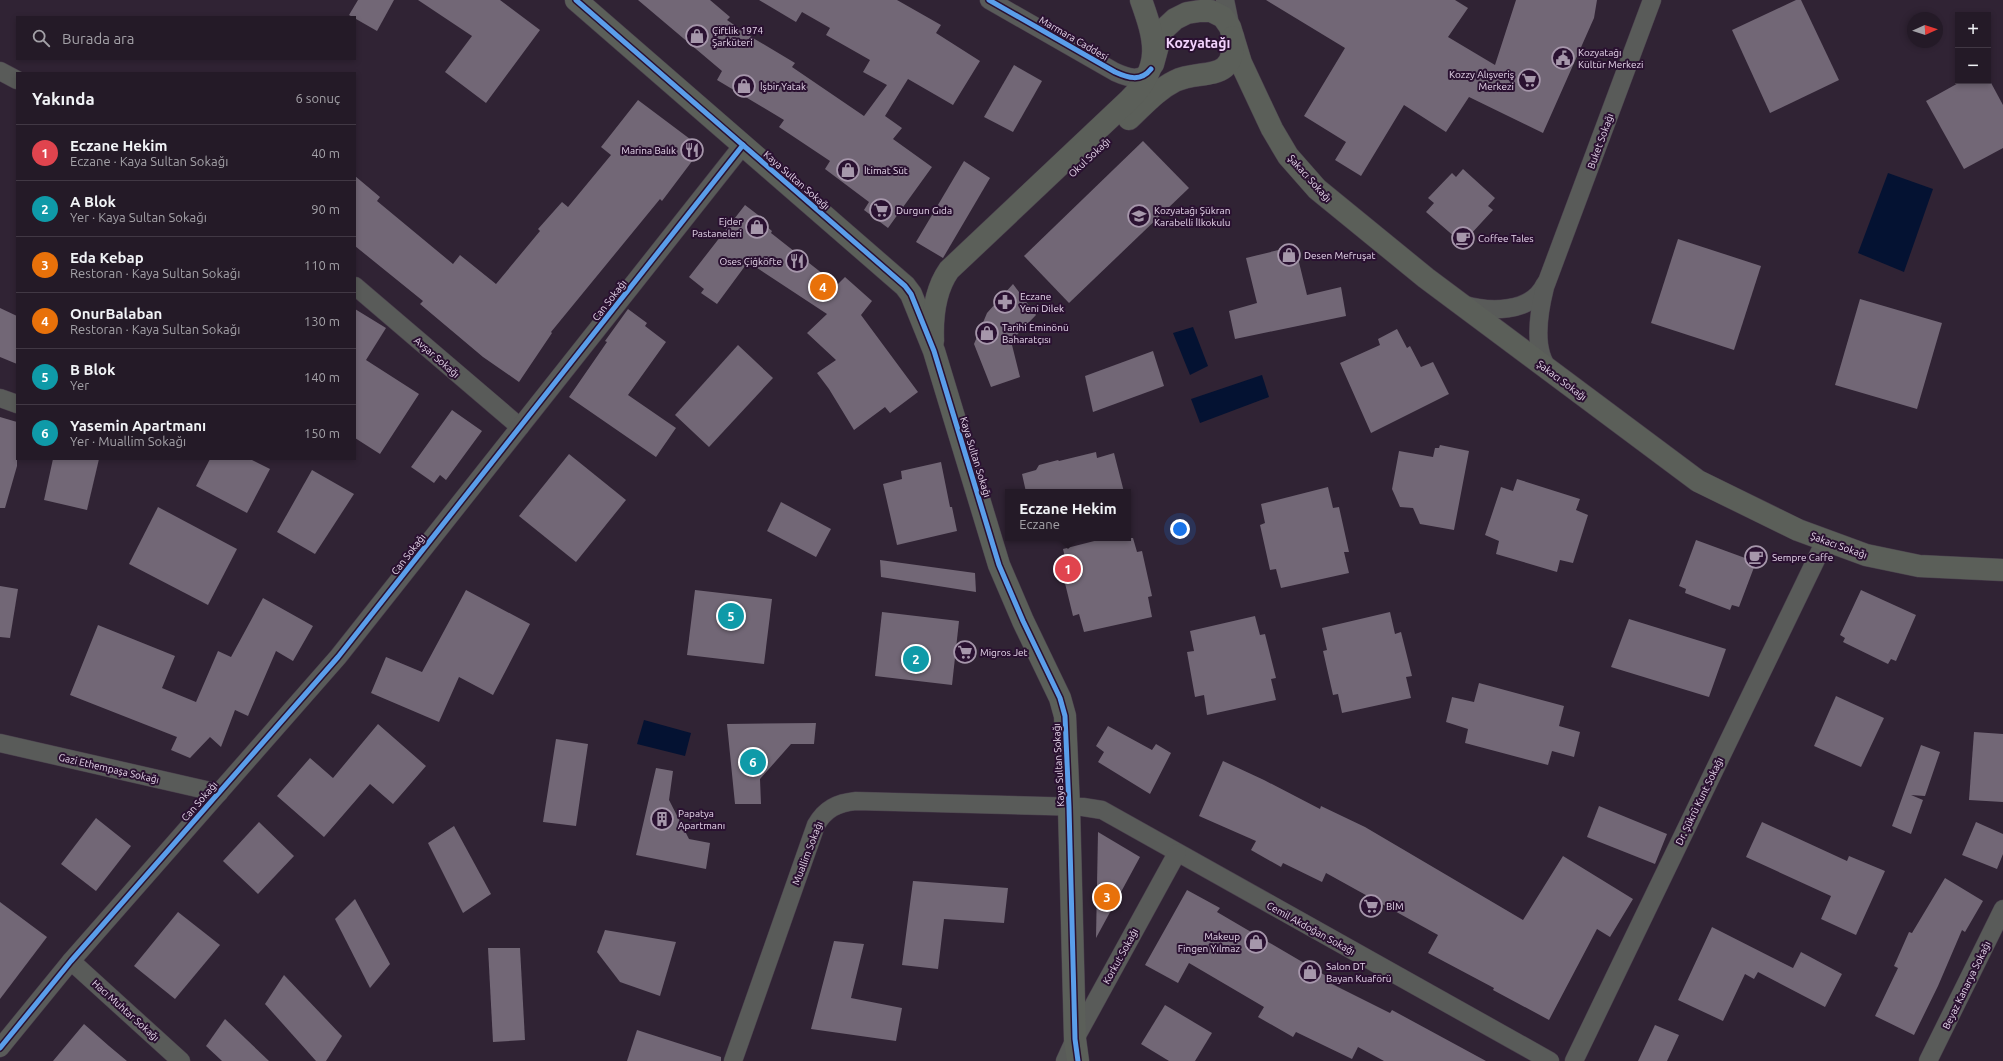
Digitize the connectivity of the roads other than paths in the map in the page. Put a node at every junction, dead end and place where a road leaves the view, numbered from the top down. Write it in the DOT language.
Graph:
graph roads {
  1 [pos="576,0"];
  2 [pos="989,0"];
  3 [pos="1140,0"];
  4 [pos="1225,0"];
  5 [pos="1652,0"];
  6 [pos="1232,32"];
  7 [pos="1152,67"];
  8 [pos="0,71"];
  9 [pos="16,79"];
  10 [pos="743,145"];
  11 [pos="1546,281"];
  12 [pos="905,286"];
  13 [pos="356,287"];
  14 [pos="938,296"];
  15 [pos="1458,302"];
  16 [pos="936,357"];
  17 [pos="1554,374"];
  18 [pos="0,398"];
  19 [pos="16,404"];
  20 [pos="520,427"];
  21 [pos="1824,541"];
  22 [pos="2003,570"];
  23 [pos="0,743"];
  24 [pos="219,793"];
  25 [pos="1069,807"];
  26 [pos="1177,853"];
  27 [pos="2002,915"];
  28 [pos="71,961"];
  29 [pos="1075,1039"];
  30 [pos="0,1048"];
  31 [pos="181,1061"];
  32 [pos="733,1061"];
  33 [pos="1065,1061"];
  34 [pos="1078,1061"];
  35 [pos="1550,1061"];
  36 [pos="1574,1061"];
  37 [pos="1928,1061"];
  1 -- 10 [label="street, Kaya Sultan Sokağı"];
  2 -- 7 [label="street, Marmara Caddesi"];
  3 -- 7 [label="street, Okul Sokağı"];
  4 -- 6 [label="street"];
  5 -- 11 [label="street, Buket Sokağı"];
  6 -- 7 [label="street, Şakacı Sokağı"];
  6 -- 14 [label="street, Okul Sokağı"];
  6 -- 15 [label="street, Şakacı Sokağı"];
  7 -- 14 [label="street, Okul Sokağı"];
  8 -- 9 [label="street"];
  10 -- 12 [label="street, Kaya Sultan Sokağı"];
  10 -- 20 [label="street, Can Sokağı"];
  11 -- 15 [label="street, Buket Sokağı"];
  11 -- 17 [label="street, Buket Sokağı"];
  12 -- 14 [label="street"];
  12 -- 16 [label="street, Kaya Sultan Sokağı"];
  13 -- 20 [label="street, Avşar Sokağı"];
  14 -- 16 [label="street, Kaya Sultan Sokağı"];
  15 -- 17 [label="street, Şakacı Sokağı"];
  16 -- 25 [label="street, Kaya Sultan Sokağı"];
  17 -- 21 [label="street, Şakacı Sokağı"];
  18 -- 19 [label="street"];
  20 -- 24 [label="street, Can Sokağı"];
  21 -- 22 [label="street, Şakacı Sokağı"];
  21 -- 36 [label="street, Dr. Şükrü Kunt Sokağı"];
  23 -- 24 [label="street, Gazi Ethempaşa Sokağı"];
  24 -- 28 [label="street, Can Sokağı"];
  25 -- 26 [label="street, Cemil Akdoğan Sokağı"];
  25 -- 29 [label="street, Kaya Sultan Sokağı"];
  25 -- 32 [label="street, Muallim Sokağı"];
  26 -- 29 [label="street, Korkut Sokağı"];
  26 -- 35 [label="street, Cemil Akdoğan Sokağı"];
  27 -- 37 [label="street, Beyaz Kanarya Sokağı"];
  28 -- 30 [label="street, Can Sokağı"];
  28 -- 31 [label="street, Hacı Muhtar Sokağı"];
  29 -- 33 [label="street, Korkut Sokağı"];
  29 -- 34 [label="street, Kaya Sultan Sokağı"];
}
